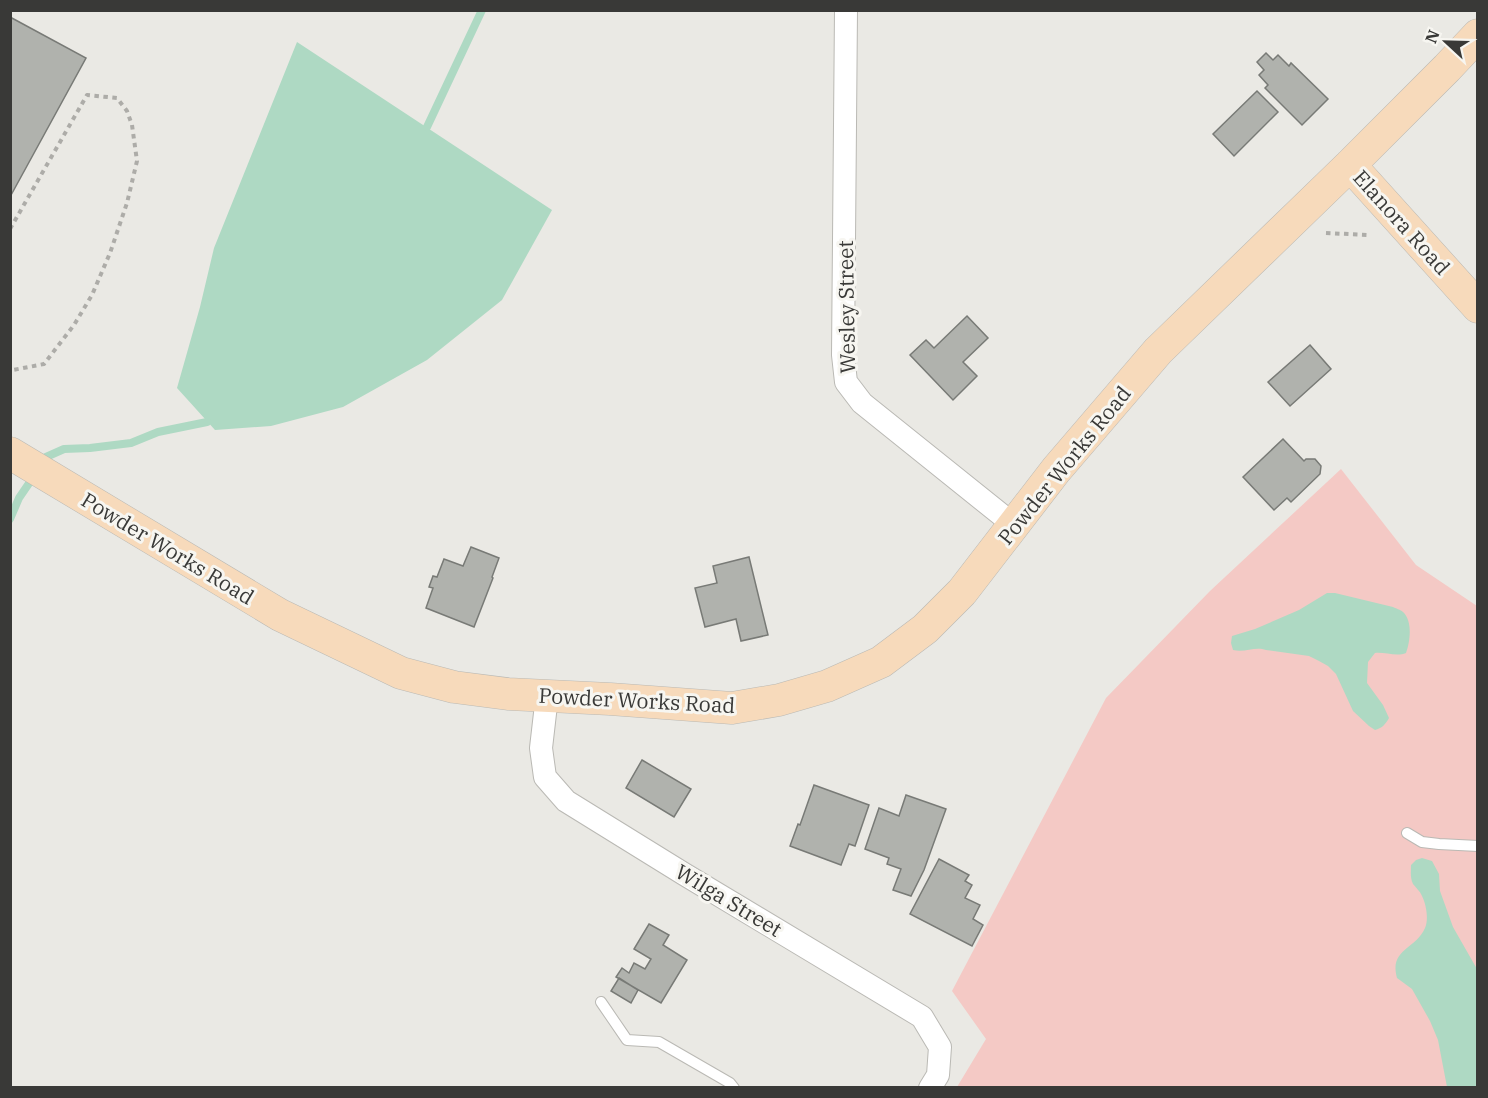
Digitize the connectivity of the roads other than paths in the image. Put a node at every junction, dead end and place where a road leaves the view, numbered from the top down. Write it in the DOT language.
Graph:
graph roads {
  1 [pos="846,10"];
  2 [pos="1478,35"];
  3 [pos="1350,165"];
  4 [pos="1478,307"];
  5 [pos="10,453"];
  6 [pos="1014,525"];
  7 [pos="548,696"];
  8 [pos="1407,833"];
  9 [pos="1478,846"];
  10 [pos="602,1002"];
  11 [pos="734,1088"];
  12 [pos="930,1088"];
  1 -- 6 [label="street, Wesley Street"];
  2 -- 3 [label="main road, Powder Works Road"];
  3 -- 4 [label="main road, Elanora Road"];
  3 -- 6 [label="main road, Powder Works Road"];
  5 -- 7 [label="main road, Powder Works Road"];
  6 -- 7 [label="main road, Powder Works Road"];
  7 -- 12 [label="street, Wilga Street"];
  8 -- 9 [label="lane"];
  10 -- 11 [label="lane"];
}
